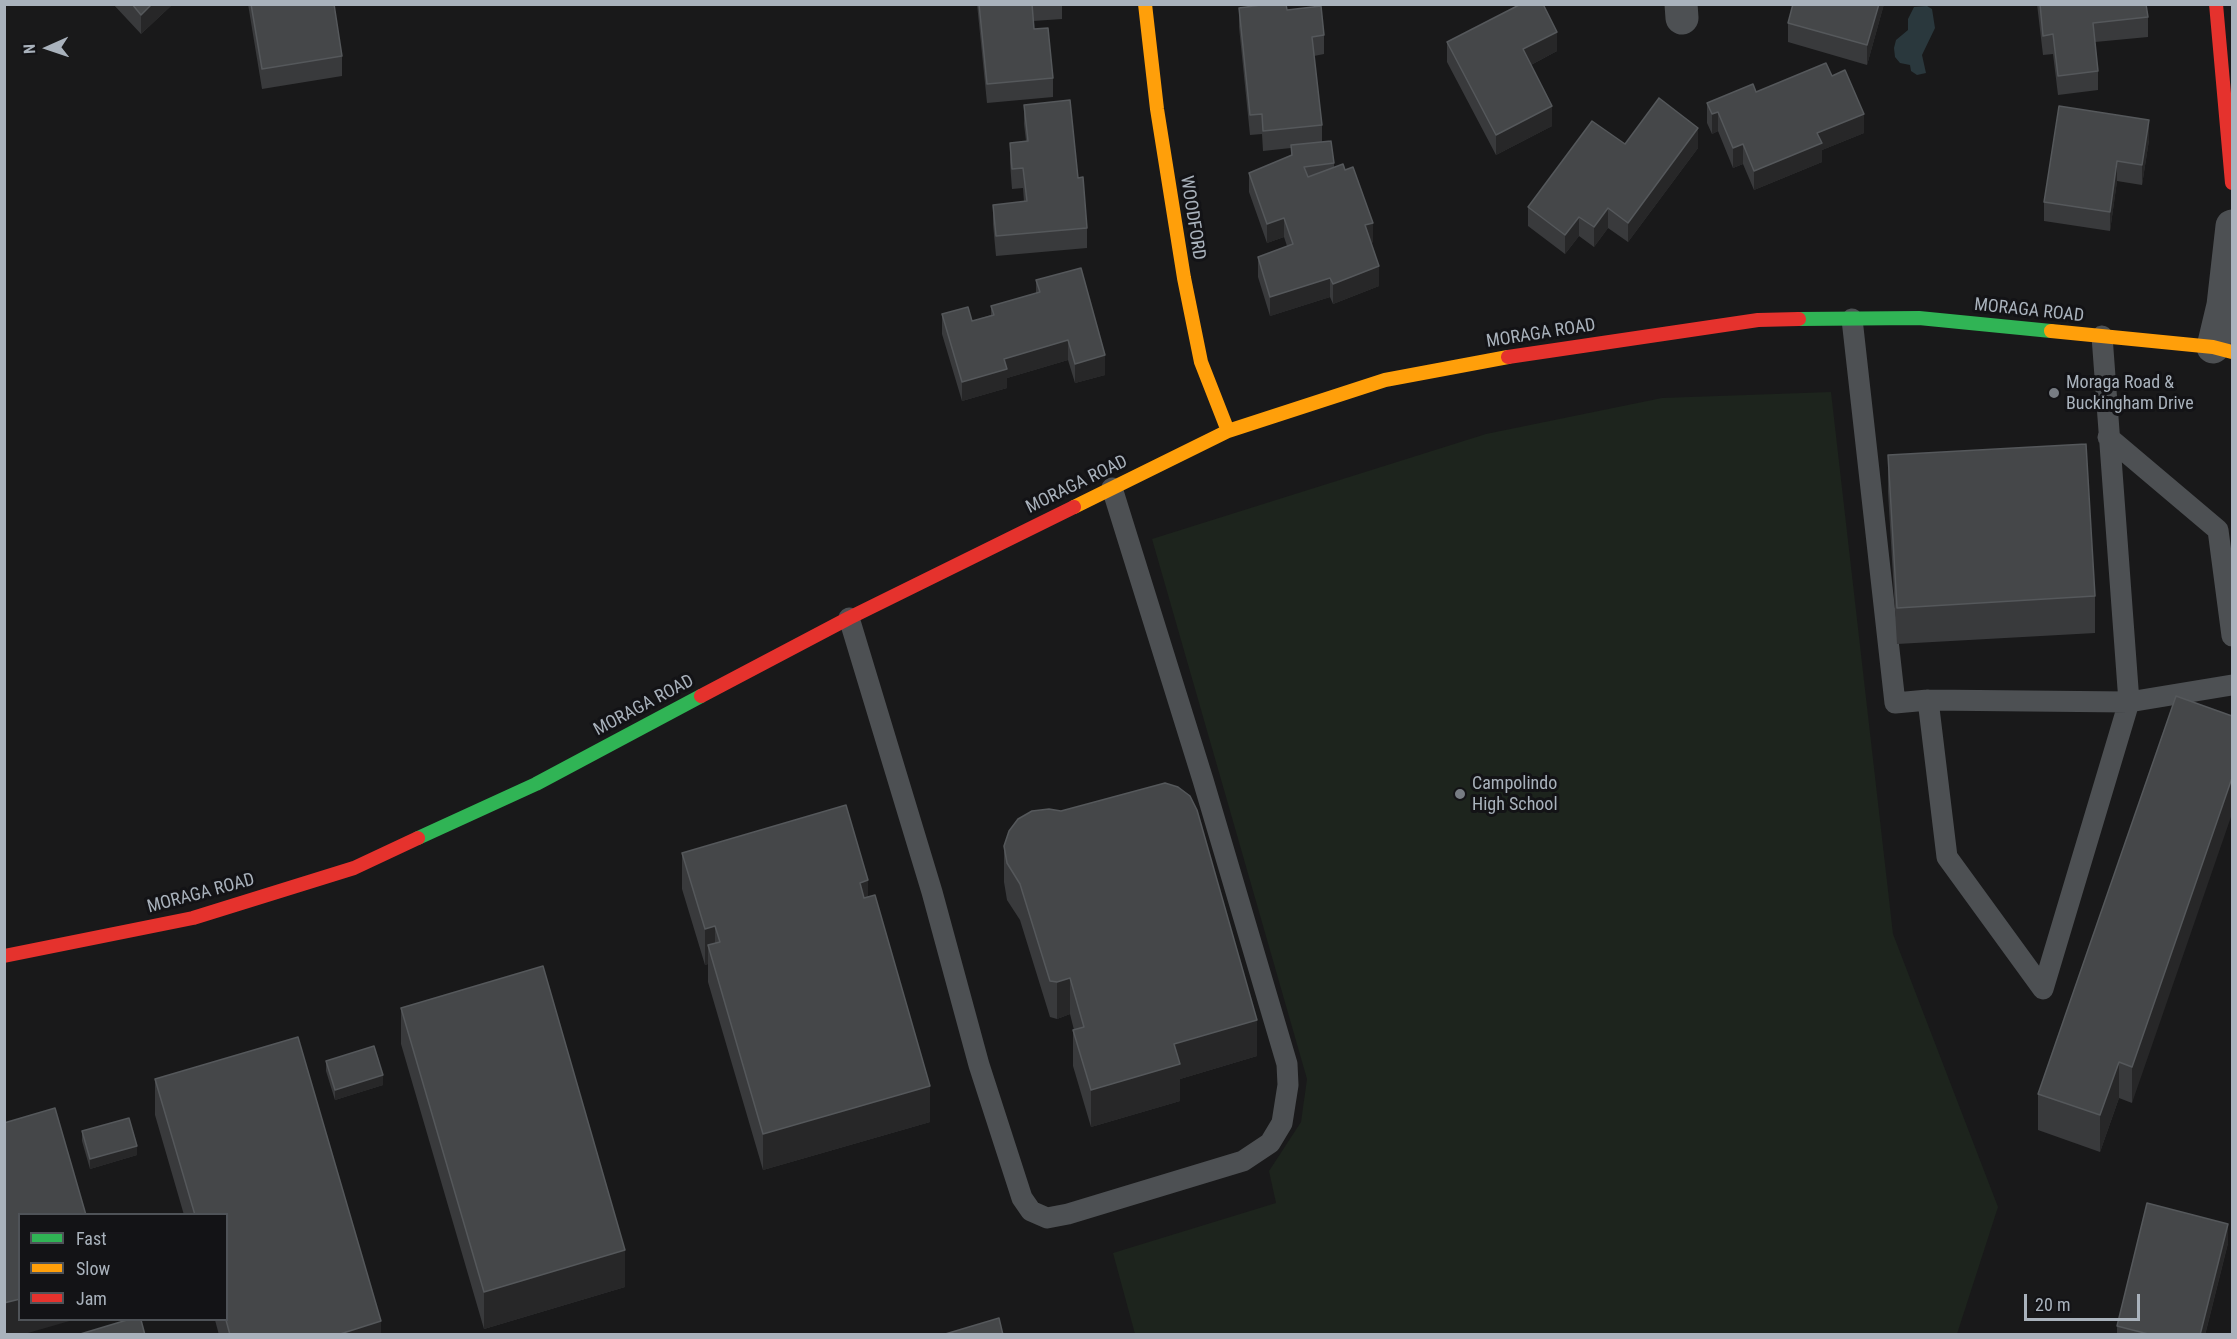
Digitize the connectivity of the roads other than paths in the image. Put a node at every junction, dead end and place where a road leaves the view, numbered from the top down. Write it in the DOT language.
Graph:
graph roads {
  1 [pos="1145,4"];
  2 [pos="2216,4"];
  3 [pos="2232,183"];
  4 [pos="2232,226"];
  5 [pos="1852,319"];
  6 [pos="2102,336"];
  7 [pos="2223,349"];
  8 [pos="1228,431"];
  9 [pos="2108,437"];
  10 [pos="1112,488"];
  11 [pos="849,618"];
  12 [pos="2232,636"];
  13 [pos="2232,685"];
  14 [pos="1928,700"];
  15 [pos="2129,702"];
  16 [pos="4,956"];
  1 -- 8 [label="main road, WOODFORD"];
  2 -- 3 [label="main road"];
  4 -- 7 [label="street"];
  5 -- 6 [label="main road, MORAGA ROAD"];
  5 -- 8 [label="main road, MORAGA ROAD"];
  5 -- 14 [label="lane"];
  6 -- 7 [label="main road, MORAGA ROAD"];
  6 -- 9 [label="lane"];
  8 -- 10 [label="main road, MORAGA ROAD"];
  9 -- 12 [label="lane"];
  9 -- 15 [label="lane"];
  10 -- 11 [label="main road, MORAGA ROAD"];
  10 -- 11 [label="lane"];
  11 -- 16 [label="main road, MORAGA ROAD"];
  13 -- 15 [label="lane"];
  14 -- 15 [label="lane"];
  14 -- 15 [label="lane"];
}
